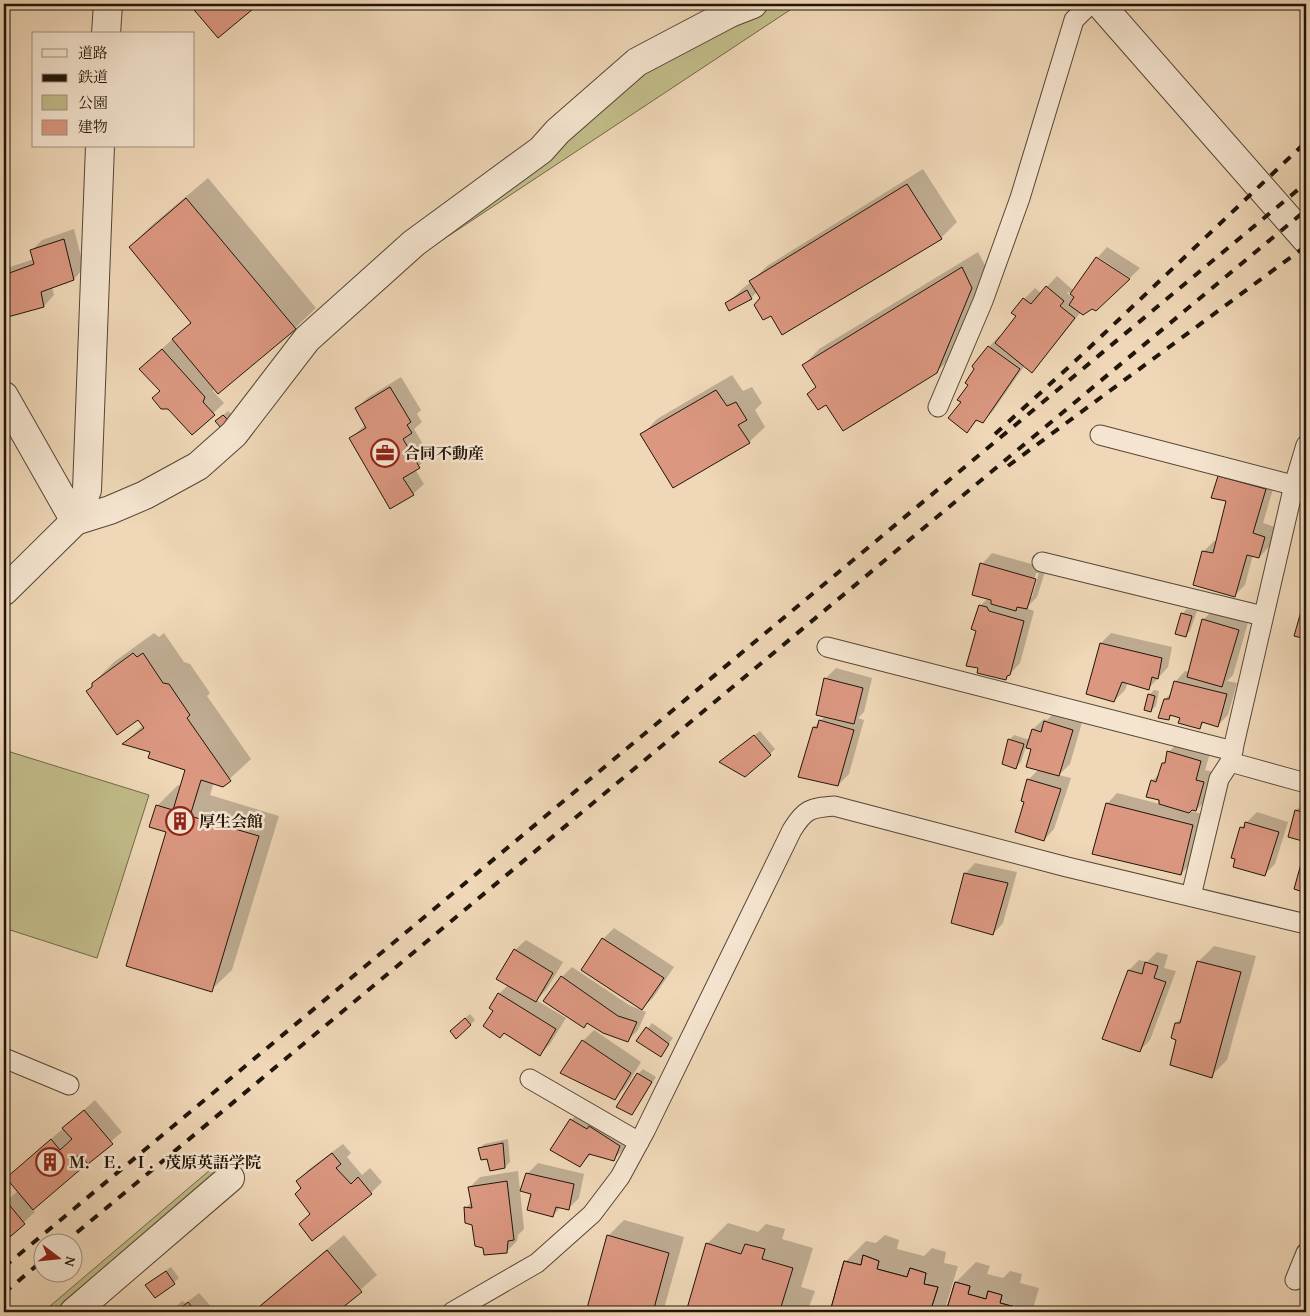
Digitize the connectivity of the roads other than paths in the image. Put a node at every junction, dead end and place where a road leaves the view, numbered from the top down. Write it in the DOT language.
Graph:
graph roads {
  1 [pos="108,4"];
  2 [pos="753,4"];
  3 [pos="1090,4"];
  4 [pos="1100,4"];
  5 [pos="106,32"];
  6 [pos="100,148"];
  7 [pos="1306,239"];
  8 [pos="4,396"];
  9 [pos="938,407"];
  10 [pos="1100,435"];
  11 [pos="1306,445"];
  12 [pos="1300,486"];
  13 [pos="74,520"];
  14 [pos="1042,562"];
  15 [pos="4,591"];
  16 [pos="1263,616"];
  17 [pos="827,647"];
  18 [pos="1231,757"];
  19 [pos="1306,783"];
  20 [pos="1191,896"];
  21 [pos="1306,924"];
  22 [pos="4,1058"];
  23 [pos="530,1079"];
  24 [pos="69,1086"];
  25 [pos="639,1142"];
  26 [pos="230,1178"];
  27 [pos="1306,1253"];
  28 [pos="1295,1280"];
  29 [pos="74,1312"];
  30 [pos="452,1312"];
  1 -- 5 [label="street"];
  2 -- 13 [label="street"];
  3 -- 9 [label="lane"];
  4 -- 7 [label="street"];
  6 -- 13 [label="street"];
  8 -- 13 [label="street"];
  10 -- 12 [label="lane"];
  11 -- 12 [label="lane"];
  12 -- 16 [label="lane"];
  13 -- 15 [label="street"];
  14 -- 16 [label="lane"];
  16 -- 18 [label="lane"];
  17 -- 18 [label="lane"];
  18 -- 19 [label="lane"];
  18 -- 20 [label="lane"];
  20 -- 21 [label="lane"];
  20 -- 25 [label="lane"];
  22 -- 24 [label="lane"];
  23 -- 25 [label="lane"];
  25 -- 30 [label="lane"];
  26 -- 29 [label="street"];
  27 -- 28 [label="lane"];
}
